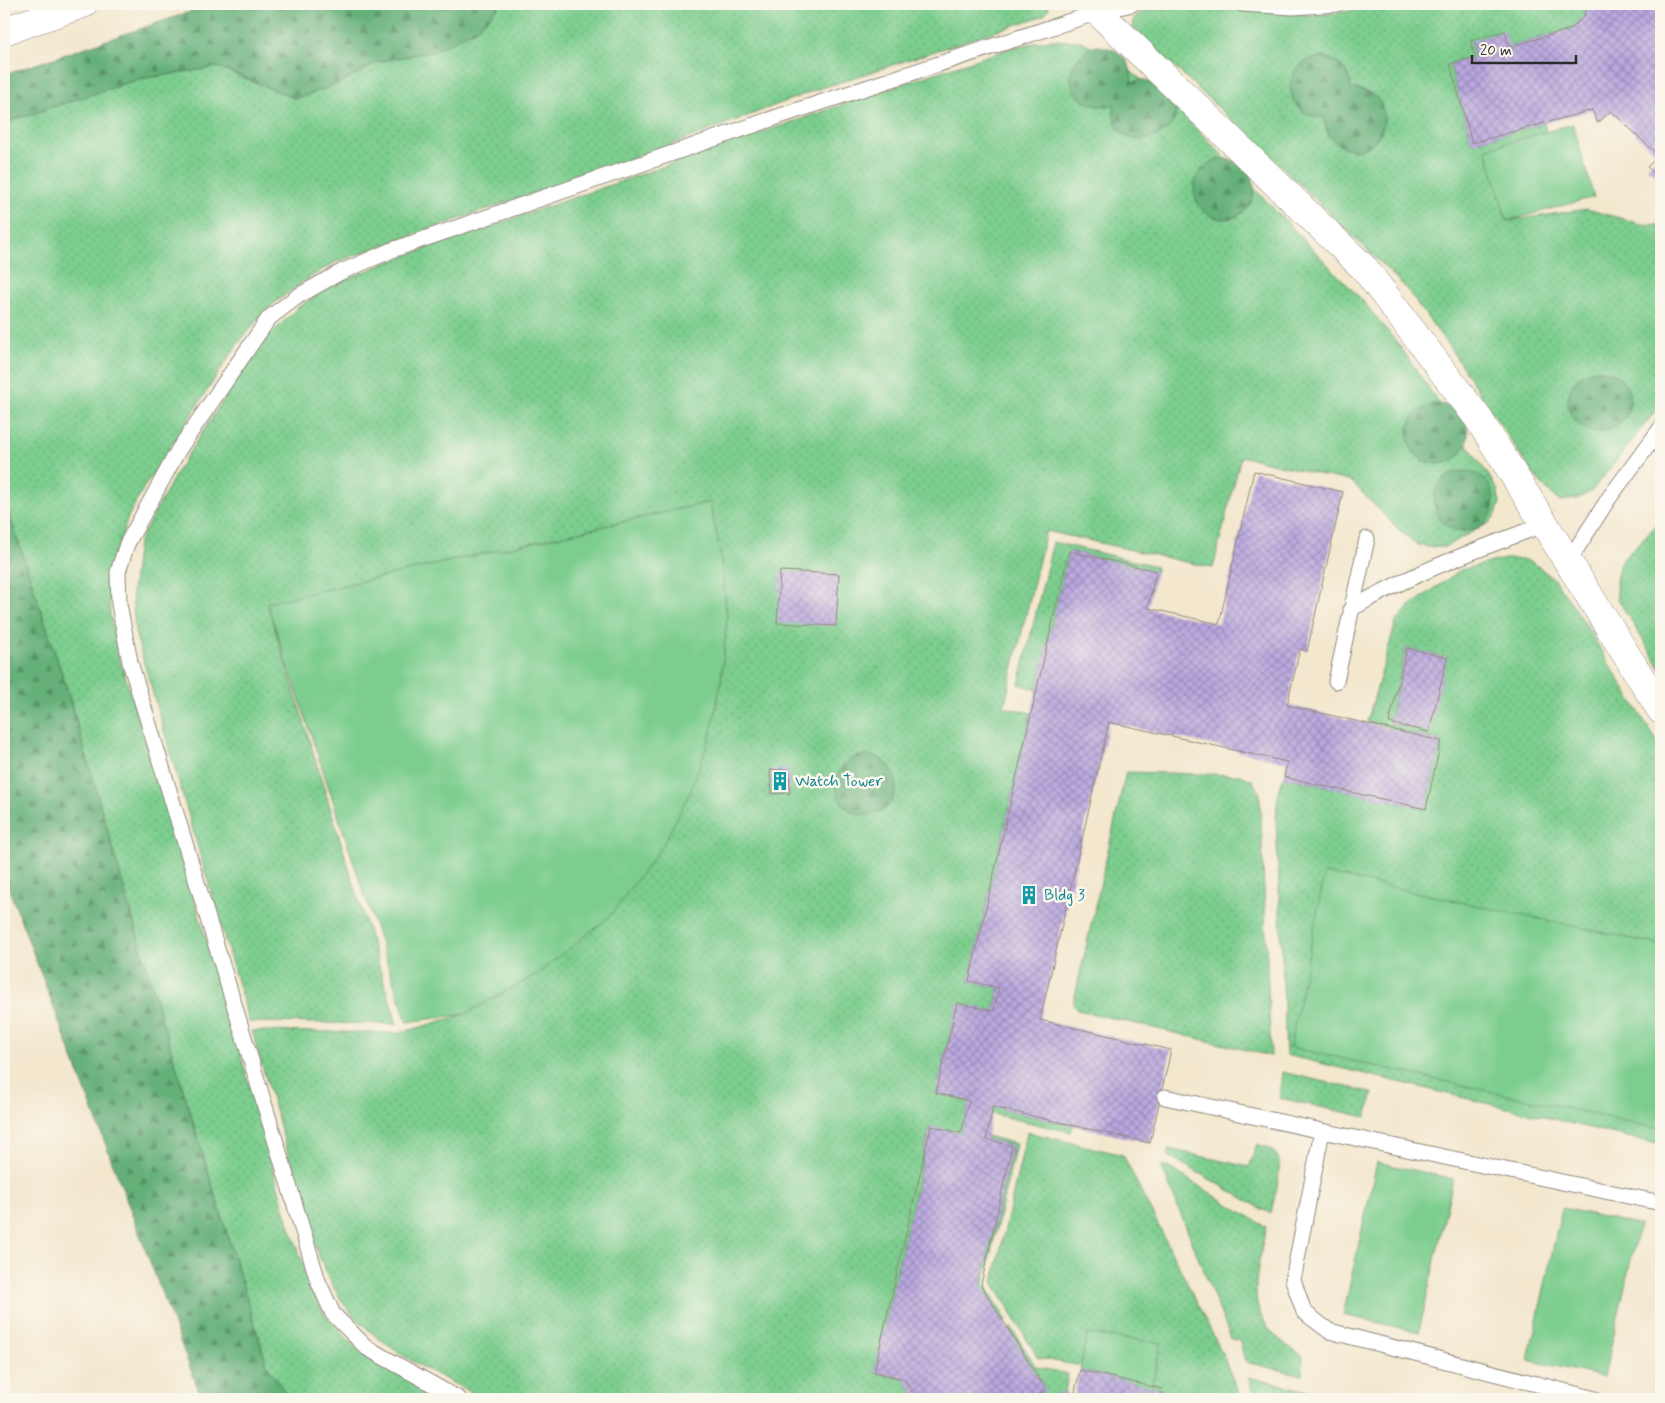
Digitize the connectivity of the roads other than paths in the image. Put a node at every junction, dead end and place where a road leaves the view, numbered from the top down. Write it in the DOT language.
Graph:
graph roads {
  1 [pos="84,4"];
  2 [pos="1132,4"];
  3 [pos="1243,4"];
  4 [pos="1337,4"];
  5 [pos="1098,12"];
  6 [pos="4,31"];
  7 [pos="1661,428"];
  8 [pos="1544,524"];
  9 [pos="1367,539"];
  10 [pos="1568,562"];
  11 [pos="1352,609"];
  12 [pos="1336,681"];
  13 [pos="1661,710"];
  14 [pos="1165,1097"];
  15 [pos="1322,1131"];
  16 [pos="1661,1203"];
  17 [pos="459,1399"];
  18 [pos="1595,1399"];
  1 -- 6 [label="street"];
  2 -- 5 [label="lane"];
  3 -- 4 [label="lane"];
  5 -- 8 [label="street"];
  5 -- 17 [label="lane"];
  7 -- 10 [label="lane"];
  8 -- 10 [label="street"];
  8 -- 11 [label="lane"];
  9 -- 11 [label="lane"];
  10 -- 13 [label="street"];
  11 -- 12 [label="lane"];
  14 -- 15 [label="lane"];
  15 -- 16 [label="lane"];
  15 -- 18 [label="lane"];
}
